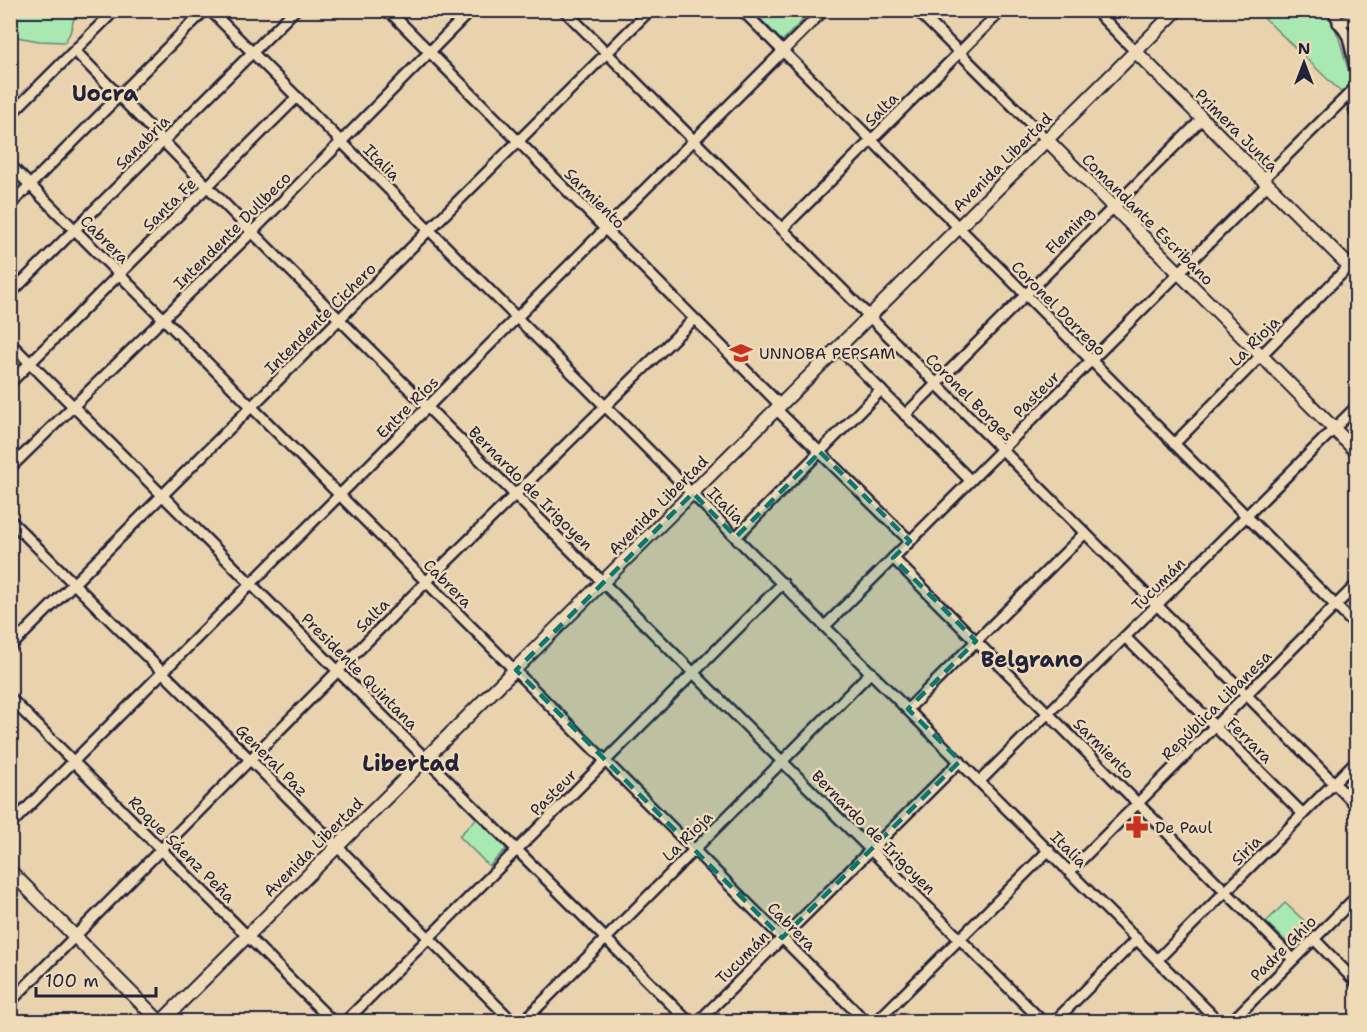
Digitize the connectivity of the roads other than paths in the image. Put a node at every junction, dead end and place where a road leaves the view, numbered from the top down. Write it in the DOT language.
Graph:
graph roads {
  1 [pos="115,10"];
  2 [pos="205,10"];
  3 [pos="210,10"];
  4 [pos="295,10"];
  5 [pos="388,10"];
  6 [pos="471,10"];
  7 [pos="564,10"];
  8 [pos="650,10"];
  9 [pos="742,10"];
  10 [pos="824,10"];
  11 [pos="917,10"];
  12 [pos="1002,10"];
  13 [pos="1095,10"];
  14 [pos="1177,10"];
  15 [pos="1332,10"];
  16 [pos="1356,18"];
  17 [pos="1338,23"];
  18 [pos="75,51"];
  19 [pos="429,52"];
  20 [pos="783,52"];
  21 [pos="1136,52"];
  22 [pos="253,53"];
  23 [pos="959,53"];
  24 [pos="607,54"];
  25 [pos="1356,71"];
  26 [pos="1353,90"];
  27 [pos="119,96"];
  28 [pos="297,98"];
  29 [pos="1356,114"];
  30 [pos="10,115"];
  31 [pos="1202,118"];
  32 [pos="871,140"];
  33 [pos="694,141"];
  34 [pos="1047,141"];
  35 [pos="164,142"];
  36 [pos="341,142"];
  37 [pos="518,142"];
  38 [pos="10,165"];
  39 [pos="1265,182"];
  40 [pos="30,184"];
  41 [pos="208,187"];
  42 [pos="10,204"];
  43 [pos="1113,207"];
  44 [pos="958,228"];
  45 [pos="605,229"];
  46 [pos="782,229"];
  47 [pos="75,230"];
  48 [pos="429,231"];
  49 [pos="252,232"];
  50 [pos="1354,266"];
  51 [pos="1179,273"];
  52 [pos="120,274"];
  53 [pos="10,294"];
  54 [pos="1025,295"];
  55 [pos="163,318"];
  56 [pos="516,318"];
  57 [pos="870,318"];
  58 [pos="340,319"];
  59 [pos="694,319"];
  60 [pos="10,343"];
  61 [pos="839,348"];
  62 [pos="1261,355"];
  63 [pos="1090,360"];
  64 [pos="31,363"];
  65 [pos="10,383"];
  66 [pos="936,384"];
  67 [pos="880,390"];
  68 [pos="73,406"];
  69 [pos="605,406"];
  70 [pos="252,407"];
  71 [pos="428,407"];
  72 [pos="1356,407"];
  73 [pos="779,408"];
  74 [pos="905,415"];
  75 [pos="1335,429"];
  76 [pos="1174,444"];
  77 [pos="1001,449"];
  78 [pos="1356,451"];
  79 [pos="820,452"];
  80 [pos="10,468"];
  81 [pos="970,480"];
  82 [pos="516,494"];
  83 [pos="693,494"];
  84 [pos="163,495"];
  85 [pos="339,495"];
  86 [pos="1246,516"];
  87 [pos="10,520"];
  88 [pos="1085,533"];
  89 [pos="736,537"];
  90 [pos="910,541"];
  91 [pos="893,558"];
  92 [pos="426,582"];
  93 [pos="604,582"];
  94 [pos="783,583"];
  95 [pos="74,584"];
  96 [pos="251,584"];
  97 [pos="1356,585"];
  98 [pos="1158,605"];
  99 [pos="1336,606"];
  100 [pos="825,626"];
  101 [pos="1356,626"];
  102 [pos="1125,637"];
  103 [pos="976,642"];
  104 [pos="10,647"];
  105 [pos="516,670"];
  106 [pos="339,671"];
  107 [pos="163,672"];
  108 [pos="694,672"];
  109 [pos="872,672"];
  110 [pos="1247,695"];
  111 [pos="10,698"];
  112 [pos="908,709"];
  113 [pos="1048,714"];
  114 [pos="1215,727"];
  115 [pos="426,758"];
  116 [pos="251,760"];
  117 [pos="74,761"];
  118 [pos="606,761"];
  119 [pos="783,761"];
  120 [pos="960,761"];
  121 [pos="1356,761"];
  122 [pos="980,781"];
  123 [pos="1335,783"];
  124 [pos="1138,804"];
  125 [pos="1356,805"];
  126 [pos="1303,814"];
  127 [pos="10,825"];
  128 [pos="338,846"];
  129 [pos="517,849"];
  130 [pos="871,849"];
  131 [pos="162,850"];
  132 [pos="694,850"];
  133 [pos="1049,850"];
  134 [pos="10,871"];
  135 [pos="1070,871"];
  136 [pos="1226,892"];
  137 [pos="1356,897"];
  138 [pos="248,936"];
  139 [pos="76,937"];
  140 [pos="429,938"];
  141 [pos="606,938"];
  142 [pos="782,938"];
  143 [pos="960,939"];
  144 [pos="1137,939"];
  145 [pos="1314,939"];
  146 [pos="1158,959"];
  147 [pos="1293,959"];
  148 [pos="1356,982"];
  149 [pos="10,1002"];
  150 [pos="161,1022"];
  151 [pos="333,1022"];
  152 [pos="345,1022"];
  153 [pos="513,1022"];
  154 [pos="523,1022"];
  155 [pos="689,1022"];
  156 [pos="698,1022"];
  157 [pos="866,1022"];
  158 [pos="876,1022"];
  159 [pos="1043,1022"];
  160 [pos="1054,1022"];
  161 [pos="1220,1022"];
  162 [pos="1231,1022"];
  1 -- 18 [label="street"];
  2 -- 27 [label="street"];
  3 -- 22 [label="street, Italia"];
  4 -- 22 [label="street, Sanabria"];
  5 -- 19 [label="street, Sarmiento"];
  6 -- 19 [label="street, Intendente Dullbeco"];
  7 -- 24 [label="street, Coronel Borges"];
  8 -- 24 [label="street, Intendente Cichero"];
  9 -- 20 [label="street, Coronel Dorrego"];
  10 -- 20 [label="street, Entre Ríos"];
  11 -- 23 [label="street, Comandante Escribano"];
  12 -- 23 [label="street, Salta"];
  13 -- 21 [label="street, Primera Junta"];
  14 -- 21 [label="main road, Avenida Libertad"];
  15 -- 17 [label="street"];
  16 -- 17 [label="street"];
  17 -- 25 [label="street"];
  18 -- 27 [label="street, Bernardo de Irigoyen"];
  18 -- 30 [label="street"];
  19 -- 36 [label="street, Intendente Dullbeco"];
  19 -- 37 [label="street, Sarmiento"];
  20 -- 32 [label="street, Coronel Dorrego"];
  20 -- 33 [label="street, Entre Ríos"];
  21 -- 31 [label="main road, Primera Junta"];
  21 -- 34 [label="main road, Avenida Libertad"];
  22 -- 28 [label="street, Italia"];
  22 -- 35 [label="street, Sanabria"];
  23 -- 32 [label="street, Salta"];
  23 -- 34 [label="street, Comandante Escribano"];
  24 -- 33 [label="street, Coronel Borges"];
  24 -- 37 [label="street, Intendente Cichero"];
  26 -- 29 [label="street"];
  26 -- 39 [label="street, Pasteur"];
  27 -- 35 [label="street, Bernardo de Irigoyen"];
  27 -- 40 [label="street"];
  28 -- 36 [label="street, Italia"];
  28 -- 41 [label="street, Santa Fe"];
  31 -- 39 [label="main road, Primera Junta"];
  31 -- 43 [label="street, Fleming"];
  32 -- 44 [label="street, Coronel Dorrego"];
  32 -- 46 [label="street, Salta"];
  33 -- 45 [label="street, Entre Ríos"];
  33 -- 46 [label="street, Coronel Borges"];
  34 -- 43 [label="main road, Comandante Escribano"];
  34 -- 44 [label="main road, Avenida Libertad"];
  35 -- 41 [label="street, Bernardo de Irigoyen"];
  35 -- 47 [label="street, Sanabria"];
  36 -- 48 [label="street, Italia"];
  36 -- 49 [label="street, Intendente Dullbeco"];
  37 -- 45 [label="street, Sarmiento"];
  37 -- 48 [label="street, Intendente Cichero"];
  38 -- 40 [label="street, Cabrera"];
  39 -- 50 [label="main road, Primera Junta"];
  39 -- 51 [label="street, Pasteur"];
  40 -- 42 [label="street"];
  40 -- 47 [label="street, Cabrera"];
  41 -- 49 [label="street, Bernardo de Irigoyen"];
  41 -- 52 [label="street, Santa Fe"];
  43 -- 51 [label="main road, Comandante Escribano"];
  43 -- 54 [label="street, Fleming"];
  44 -- 54 [label="street, Coronel Dorrego"];
  44 -- 57 [label="main road, Avenida Libertad"];
  45 -- 56 [label="street, Entre Ríos"];
  45 -- 59 [label="street, Sarmiento"];
  46 -- 57 [label="street, Coronel Borges"];
  47 -- 52 [label="street, Cabrera"];
  47 -- 53 [label="street, Sanabria"];
  48 -- 56 [label="street, Italia"];
  48 -- 58 [label="street, Intendente Cichero"];
  49 -- 55 [label="street, Intendente Dullbeco"];
  49 -- 58 [label="street, Bernardo de Irigoyen"];
  50 -- 62 [label="street, La Rioja"];
  51 -- 62 [label="main road, Comandante Escribano"];
  51 -- 63 [label="street, Pasteur"];
  52 -- 55 [label="street, Cabrera"];
  52 -- 64 [label="street, Santa Fe"];
  54 -- 63 [label="street, Coronel Dorrego"];
  54 -- 66 [label="street, Fleming"];
  55 -- 68 [label="street, Intendente Dullbeco"];
  55 -- 70 [label="street, Cabrera"];
  56 -- 69 [label="street, Italia"];
  56 -- 71 [label="street, Entre Ríos"];
  57 -- 61 [label="main road, Avenida Libertad"];
  57 -- 66 [label="street, Coronel Borges"];
  58 -- 70 [label="street, Intendente Cichero"];
  58 -- 71 [label="street, Bernardo de Irigoyen"];
  59 -- 69 [label="street, Salta"];
  59 -- 73 [label="street, Sarmiento"];
  60 -- 64 [label="street, Presidente Quintana"];
  61 -- 67 [label="street"];
  61 -- 73 [label="main road, Avenida Libertad"];
  62 -- 75 [label="main road, Comandante Escribano"];
  62 -- 76 [label="street, La Rioja"];
  63 -- 76 [label="street, Coronel Dorrego"];
  63 -- 77 [label="street, Pasteur"];
  64 -- 65 [label="street, Santa Fe"];
  64 -- 68 [label="street, Presidente Quintana"];
  66 -- 74 [label="street, Fleming"];
  66 -- 77 [label="street, Coronel Borges"];
  67 -- 74 [label="street"];
  67 -- 79 [label="street"];
  68 -- 80 [label="street, Intendente Dullbeco"];
  68 -- 84 [label="street, Presidente Quintana"];
  69 -- 82 [label="street, Salta"];
  69 -- 83 [label="street, Italia"];
  70 -- 84 [label="street, Intendente Cichero"];
  70 -- 85 [label="street, Cabrera"];
  71 -- 82 [label="street, Bernardo de Irigoyen"];
  71 -- 85 [label="street, Entre Ríos"];
  72 -- 75 [label="street, Tucumán"];
  73 -- 79 [label="street, Sarmiento"];
  73 -- 83 [label="main road, Avenida Libertad"];
  74 -- 81 [label="street"];
  75 -- 78 [label="main road, Comandante Escribano"];
  75 -- 86 [label="street, Tucumán"];
  76 -- 86 [label="street, Coronel Dorrego"];
  77 -- 81 [label="street, Pasteur"];
  77 -- 88 [label="street, Coronel Borges"];
  79 -- 89 [label="street"];
  79 -- 90 [label="street, Sarmiento"];
  81 -- 90 [label="street, Pasteur"];
  82 -- 92 [label="street, Salta"];
  82 -- 93 [label="street, Bernardo de Irigoyen"];
  83 -- 89 [label="street, Italia"];
  83 -- 93 [label="main road, Avenida Libertad"];
  84 -- 95 [label="street, Intendente Cichero"];
  84 -- 96 [label="street, Presidente Quintana"];
  85 -- 92 [label="street, Cabrera"];
  85 -- 96 [label="street, Entre Ríos"];
  86 -- 98 [label="street, Tucumán"];
  86 -- 99 [label="street, Coronel Dorrego"];
  87 -- 95 [label="street, General Paz"];
  88 -- 98 [label="street, Coronel Borges"];
  88 -- 103 [label="street"];
  89 -- 94 [label="street, Italia"];
  90 -- 91 [label="street, Pasteur"];
  91 -- 100 [label="street, Pasteur"];
  91 -- 103 [label="street, Sarmiento"];
  92 -- 105 [label="street, Cabrera"];
  92 -- 106 [label="street, Salta"];
  93 -- 105 [label="main road, Avenida Libertad"];
  93 -- 108 [label="street, Bernardo de Irigoyen"];
  94 -- 100 [label="street, Italia"];
  94 -- 108 [label="street, Pasteur"];
  95 -- 104 [label="street, Intendente Cichero"];
  95 -- 107 [label="street, General Paz"];
  96 -- 106 [label="street, Presidente Quintana"];
  96 -- 107 [label="street, Entre Ríos"];
  97 -- 99 [label="street, República Libanesa"];
  98 -- 102 [label="street, Tucumán"];
  98 -- 110 [label="street, Coronel Borges"];
  99 -- 101 [label="street, Coronel Dorrego"];
  99 -- 110 [label="street, República Libanesa"];
  100 -- 109 [label="street, Italia"];
  102 -- 113 [label="street, Tucumán"];
  102 -- 114 [label="street, Ferrara"];
  103 -- 112 [label="street"];
  103 -- 113 [label="street, Sarmiento"];
  105 -- 115 [label="main road, Avenida Libertad"];
  105 -- 118 [label="street, Cabrera"];
  106 -- 115 [label="street, Presidente Quintana"];
  106 -- 116 [label="street, Salta"];
  107 -- 116 [label="street, General Paz"];
  107 -- 117 [label="street, Entre Ríos"];
  108 -- 118 [label="street, Pasteur"];
  108 -- 119 [label="street, Bernardo de Irigoyen"];
  109 -- 112 [label="street, Italia"];
  109 -- 119 [label="street, La Rioja"];
  110 -- 114 [label="street, República Libanesa"];
  110 -- 123 [label="street, Coronel Borges"];
  111 -- 117 [label="street, Roque Sáenz Peña"];
  112 -- 120 [label="street, Italia"];
  113 -- 122 [label="street, Tucumán"];
  113 -- 124 [label="street, Sarmiento"];
  114 -- 124 [label="street, República Libanesa"];
  114 -- 126 [label="street, Ferrara"];
  115 -- 128 [label="main road, Avenida Libertad"];
  115 -- 129 [label="street, Presidente Quintana"];
  116 -- 128 [label="street, General Paz"];
  116 -- 131 [label="street, Salta"];
  117 -- 127 [label="street, Entre Ríos"];
  117 -- 131 [label="street, Roque Sáenz Peña"];
  118 -- 129 [label="street, Pasteur"];
  118 -- 132 [label="street, Cabrera"];
  119 -- 130 [label="street, Bernardo de Irigoyen"];
  119 -- 132 [label="street, La Rioja"];
  120 -- 122 [label="street, Italia"];
  120 -- 130 [label="street, Tucumán"];
  121 -- 123 [label="street, Siria"];
  122 -- 133 [label="street, Italia"];
  123 -- 125 [label="street, Coronel Borges"];
  123 -- 126 [label="street, Siria"];
  124 -- 135 [label="street, República Libanesa"];
  124 -- 136 [label="street, Sarmiento"];
  126 -- 136 [label="street, Siria"];
  128 -- 138 [label="main road, Avenida Libertad"];
  128 -- 140 [label="street, General Paz"];
  129 -- 140 [label="street, Pasteur"];
  129 -- 141 [label="street, Presidente Quintana"];
  130 -- 142 [label="street, Tucumán"];
  130 -- 143 [label="street, Bernardo de Irigoyen"];
  131 -- 138 [label="street, Roque Sáenz Peña"];
  131 -- 139 [label="street, Salta"];
  132 -- 141 [label="street, La Rioja"];
  132 -- 142 [label="street, Cabrera"];
  133 -- 135 [label="street, Italia"];
  133 -- 143 [label="street"];
  134 -- 139 [label="main road"];
  135 -- 144 [label="street, Italia"];
  136 -- 146 [label="street, Siria"];
  136 -- 147 [label="street, Sarmiento"];
  137 -- 145 [label="street, Padre Ghio"];
  138 -- 150 [label="main road, Avenida Libertad"];
  138 -- 151 [label="street, Roque Sáenz Peña"];
  139 -- 149 [label="street, Salta"];
  139 -- 150 [label="main road"];
  140 -- 152 [label="street, Pasteur"];
  140 -- 153 [label="street, General Paz"];
  141 -- 154 [label="street, La Rioja"];
  141 -- 155 [label="street, Presidente Quintana"];
  142 -- 156 [label="street, Tucumán"];
  142 -- 157 [label="street, Cabrera"];
  143 -- 158 [label="street"];
  143 -- 159 [label="street, Bernardo de Irigoyen"];
  144 -- 146 [label="street, Italia"];
  144 -- 160 [label="street"];
  145 -- 147 [label="street, Padre Ghio"];
  145 -- 148 [label="street"];
  146 -- 161 [label="street, Italia"];
  147 -- 162 [label="street, Padre Ghio"];
}
